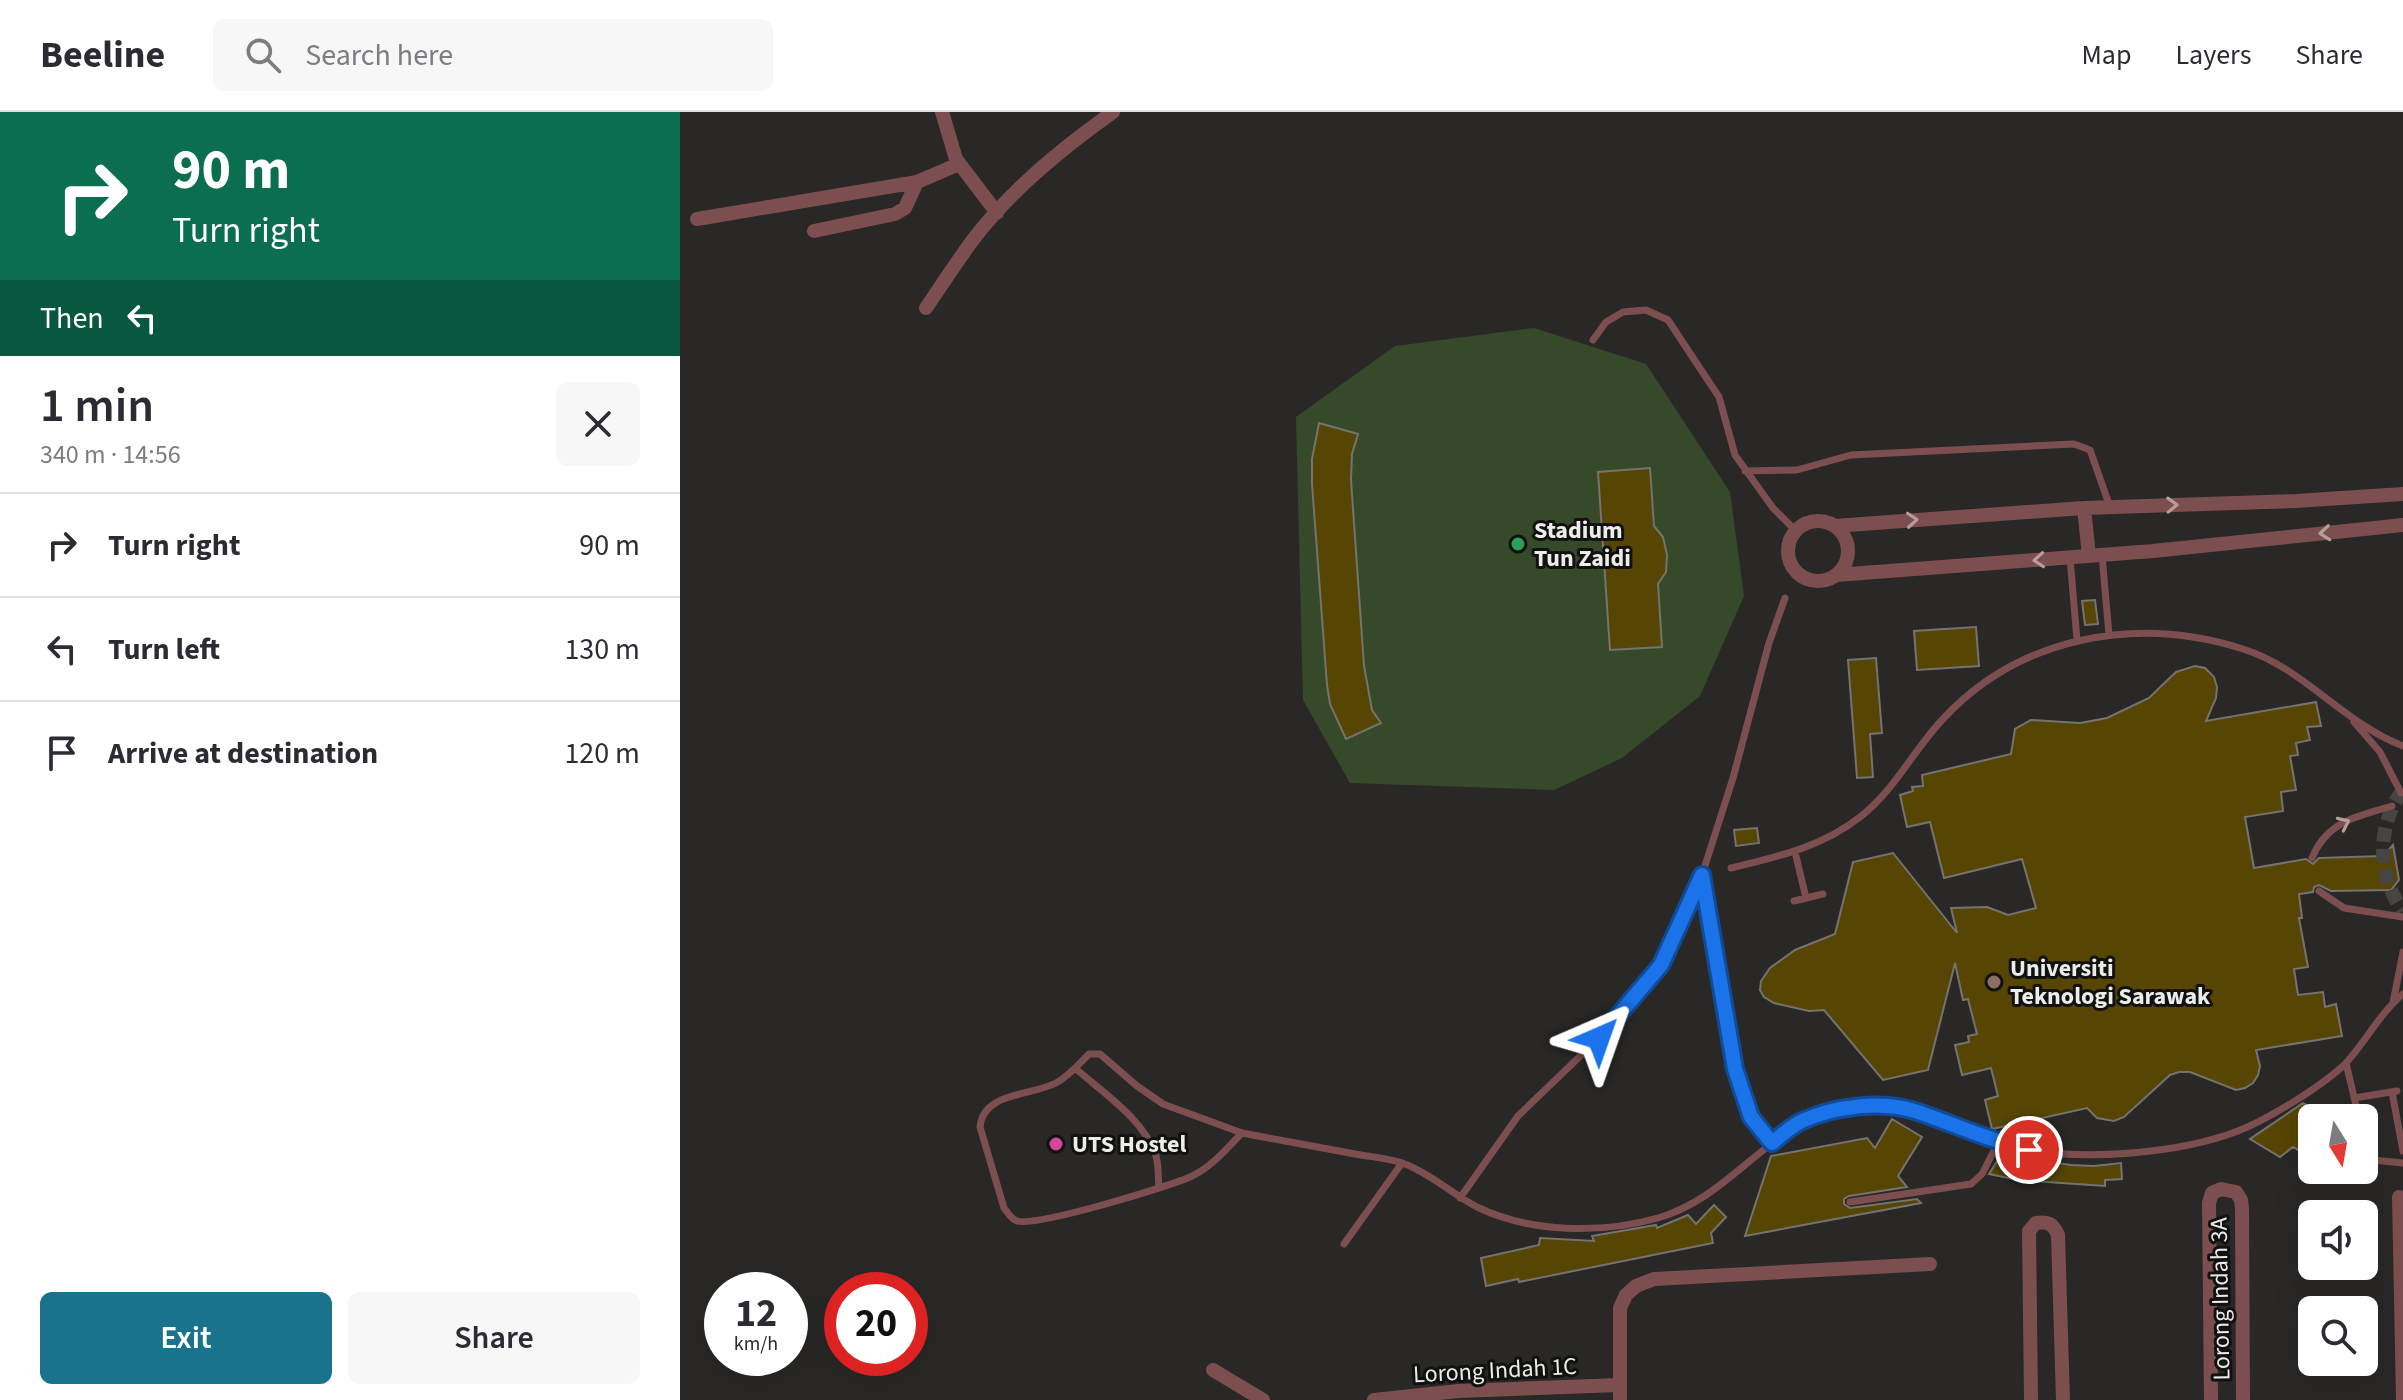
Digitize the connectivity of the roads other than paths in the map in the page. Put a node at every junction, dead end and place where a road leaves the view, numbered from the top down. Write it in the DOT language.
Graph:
graph roads {
  1 [pos="942,112"];
  2 [pos="1113,112"];
  3 [pos="959,164"];
  4 [pos="917,182"];
  5 [pos="997,213"];
  6 [pos="697,219"];
  7 [pos="814,231"];
  8 [pos="926,308"];
  9 [pos="1593,340"];
  10 [pos="1745,471"];
  11 [pos="2403,494"];
  12 [pos="2110,507"];
  13 [pos="2084,508"];
  14 [pos="2403,525"];
  15 [pos="1834,526"];
  16 [pos="1796,531"];
  17 [pos="2096,555"];
  18 [pos="2070,557"];
  19 [pos="1836,575"];
  20 [pos="1785,598"];
  21 [pos="2109,635"];
  22 [pos="2077,640"];
  23 [pos="2349,716"];
  24 [pos="2403,746"];
  25 [pos="2401,793"];
  26 [pos="2392,806"];
  27 [pos="1795,852"];
  28 [pos="2312,858"];
  29 [pos="1731,868"];
  30 [pos="1702,875"];
  31 [pos="2319,891"];
  32 [pos="1823,894"];
  33 [pos="1806,898"];
  34 [pos="1794,901"];
  35 [pos="2403,917"];
  36 [pos="2403,952"];
  37 [pos="2403,994"];
  38 [pos="2393,1003"];
  39 [pos="2346,1063"];
  40 [pos="1075,1068"];
  41 [pos="2354,1098"];
  42 [pos="2356,1104"];
  43 [pos="1242,1133"];
  44 [pos="1772,1143"];
  45 [pos="1998,1143"];
  46 [pos="2403,1151"];
  47 [pos="2378,1160"];
  48 [pos="1402,1163"];
  49 [pos="2403,1163"];
  50 [pos="1159,1188"];
  51 [pos="2399,1197"];
  52 [pos="1460,1198"];
  53 [pos="1850,1202"];
  54 [pos="1344,1244"];
  55 [pos="1930,1264"];
  56 [pos="2402,1270"];
  57 [pos="2402,1335"];
  58 [pos="1213,1370"];
  59 [pos="1620,1392"];
  60 [pos="1263,1400"];
  61 [pos="1374,1400"];
  62 [pos="2031,1400"];
  63 [pos="2063,1400"];
  64 [pos="2211,1400"];
  65 [pos="2243,1400"];
  66 [pos="2403,1400"];
  1 -- 3 [label="street"];
  2 -- 5 [label="street"];
  3 -- 4 [label="street"];
  3 -- 5 [label="street"];
  4 -- 6 [label="street"];
  4 -- 7 [label="street"];
  5 -- 8 [label="street"];
  9 -- 10 [label="lane"];
  10 -- 12 [label="lane"];
  10 -- 16 [label="lane"];
  12 -- 11 [label="street, one-way"];
  12 -- 13 [label="street"];
  15 -- 13 [label="street, one-way"];
  13 -- 17 [label="street"];
  14 -- 17 [label="street, one-way"];
  15 -- 16 [label="street"];
  15 -- 19 [label="street"];
  16 -- 19 [label="street"];
  17 -- 18 [label="street"];
  17 -- 21 [label="lane"];
  18 -- 19 [label="street, one-way"];
  18 -- 22 [label="lane"];
  20 -- 30 [label="lane"];
  21 -- 22 [label="lane"];
  21 -- 23 [label="lane"];
  22 -- 27 [label="lane"];
  23 -- 24 [label="lane"];
  23 -- 25 [label="lane"];
  28 -- 26 [label="lane, one-way"];
  27 -- 29 [label="lane"];
  27 -- 33 [label="lane"];
  30 -- 44 [label="lane"];
  30 -- 52 [label="lane"];
  31 -- 35 [label="lane"];
  32 -- 33 [label="lane"];
  33 -- 34 [label="lane"];
  36 -- 38 [label="lane"];
  37 -- 38 [label="lane"];
  38 -- 39 [label="lane"];
  39 -- 41 [label="lane"];
  39 -- 45 [label="lane"];
  40 -- 43 [label="lane"];
  40 -- 50 [label="lane"];
  40 -- 50 [label="lane"];
  41 -- 42 [label="lane"];
  41 -- 46 [label="lane"];
  43 -- 48 [label="lane"];
  43 -- 50 [label="lane"];
  44 -- 45 [label="lane"];
  44 -- 52 [label="lane"];
  45 -- 53 [label="lane"];
  47 -- 49 [label="lane"];
  48 -- 52 [label="lane"];
  48 -- 54 [label="lane"];
  51 -- 56 [label="street"];
  55 -- 59 [label="street"];
  56 -- 57 [label="street"];
  57 -- 66 [label="street"];
  58 -- 60 [label="street"];
  59 -- 61 [label="street, Lorong Indah 1C"];
  62 -- 63 [label="street"];
  64 -- 65 [label="street, Lorong Indah 3A"];
}
